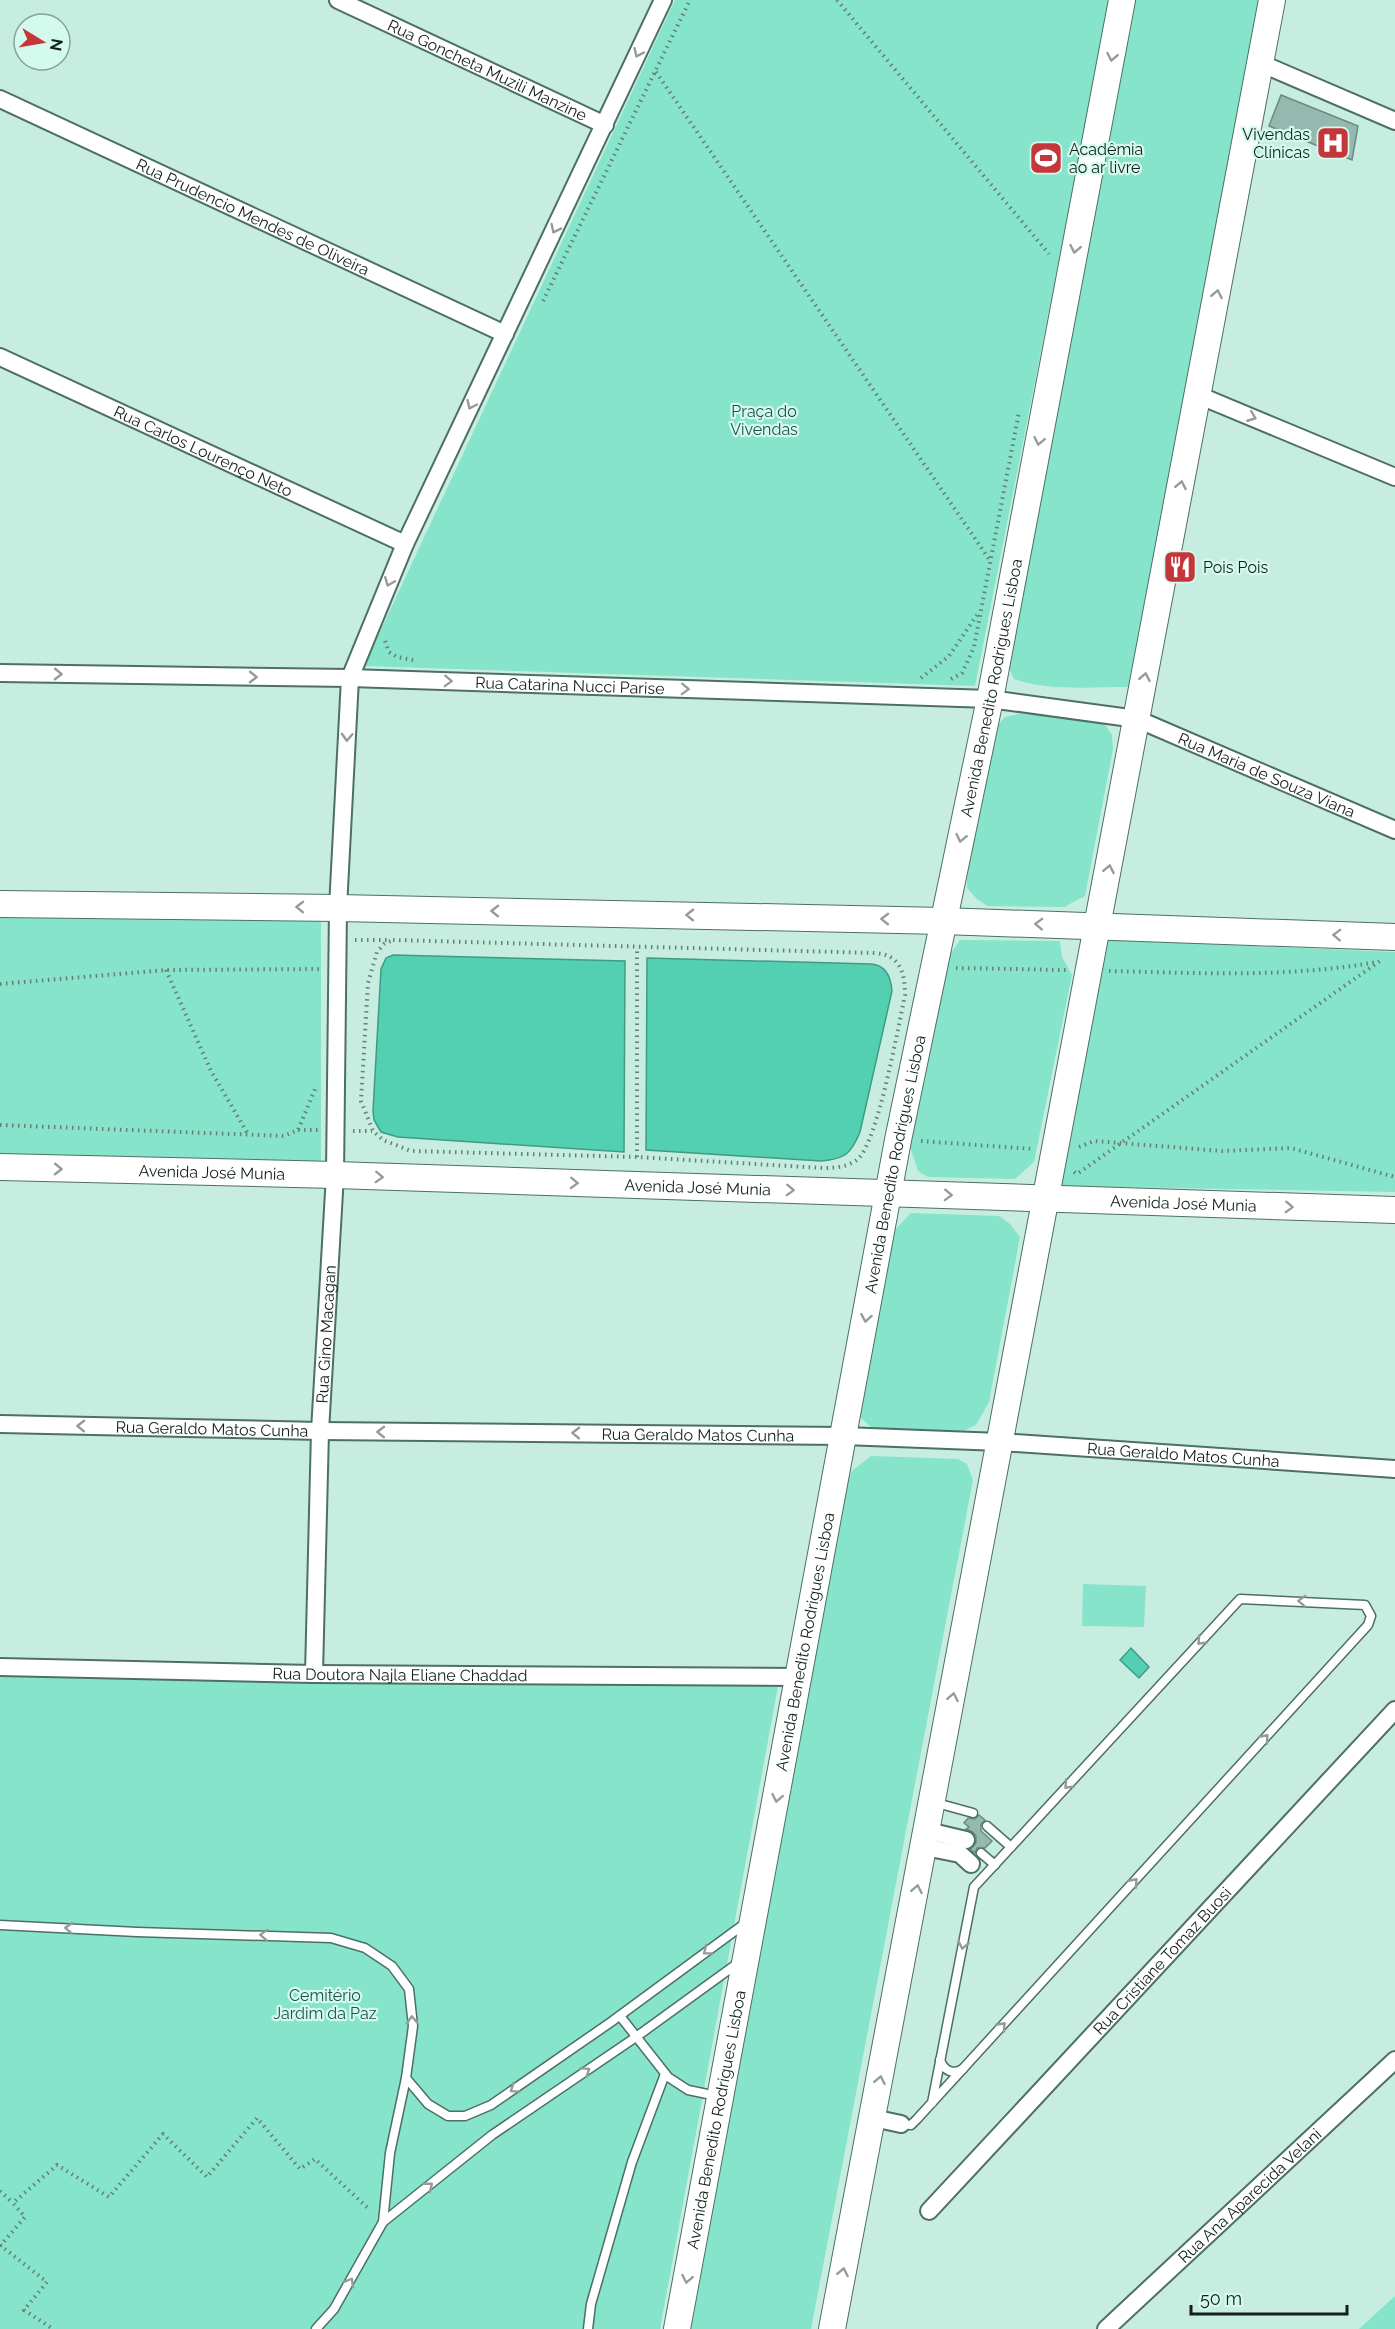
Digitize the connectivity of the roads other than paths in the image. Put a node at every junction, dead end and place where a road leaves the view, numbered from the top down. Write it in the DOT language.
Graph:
graph roads {
  1 [pos="338,0"];
  2 [pos="663,0"];
  3 [pos="1122,0"];
  4 [pos="1272,0"];
  5 [pos="1260,63"];
  6 [pos="0,99"];
  7 [pos="1395,121"];
  8 [pos="605,125"];
  9 [pos="505,334"];
  10 [pos="0,357"];
  11 [pos="1198,395"];
  12 [pos="1395,477"];
  13 [pos="405,544"];
  14 [pos="0,673"];
  15 [pos="350,678"];
  16 [pos="990,699"];
  17 [pos="1137,719"];
  18 [pos="1395,830"];
  19 [pos="0,904"];
  20 [pos="338,908"];
  21 [pos="944,921"];
  22 [pos="1098,926"];
  23 [pos="1391,948"];
  24 [pos="0,1167"];
  25 [pos="335,1175"];
  26 [pos="889,1193"];
  27 [pos="1047,1198"];
  28 [pos="1395,1210"];
  29 [pos="0,1424"];
  30 [pos="320,1431"];
  31 [pos="844,1436"];
  32 [pos="1000,1442"];
  33 [pos="1395,1469"];
  34 [pos="0,1667"];
  35 [pos="314,1674"];
  36 [pos="800,1677"];
  37 [pos="1395,1710"];
  38 [pos="933,1802"];
  39 [pos="973,1813"];
  40 [pos="987,1826"];
  41 [pos="926,1839"];
  42 [pos="966,1840"];
  43 [pos="1011,1847"];
  44 [pos="976,1859"];
  45 [pos="995,1865"];
  46 [pos="985,1875"];
  47 [pos="754,1916"];
  48 [pos="0,1925"];
  49 [pos="747,1957"];
  50 [pos="620,2016"];
  51 [pos="636,2037"];
  52 [pos="940,2060"];
  53 [pos="1395,2060"];
  54 [pos="963,2069"];
  55 [pos="665,2074"];
  56 [pos="406,2078"];
  57 [pos="721,2097"];
  58 [pos="932,2103"];
  59 [pos="873,2118"];
  60 [pos="901,2124"];
  61 [pos="929,2211"];
  62 [pos="383,2222"];
  63 [pos="316,2329"];
  64 [pos="588,2329"];
  65 [pos="677,2329"];
  66 [pos="832,2329"];
  67 [pos="1106,2329"];
  1 -- 8 [label="street, Rua Goncheta Muzili Manzine"];
  2 -- 8 [label="street, Rua Gino Macagan, one-way"];
  3 -- 16 [label="main road, Avenida Benedito Rodrigues Lisboa, one-way"];
  4 -- 5 [label="main road"];
  5 -- 7 [label="street"];
  11 -- 5 [label="main road, one-way"];
  6 -- 9 [label="street, Rua Prudencio Mendes de Oliveira"];
  8 -- 9 [label="street, Rua Gino Macagan, one-way"];
  9 -- 13 [label="street, Rua Gino Macagan, one-way"];
  10 -- 13 [label="street, Rua Carlos Lourenço Neto"];
  11 -- 12 [label="street, one-way"];
  17 -- 11 [label="main road, one-way"];
  13 -- 15 [label="street, Rua Gino Macagan, one-way"];
  14 -- 15 [label="street, Rua Catarina Nucci Parise, one-way"];
  15 -- 16 [label="street, Rua Catarina Nucci Parise, one-way"];
  15 -- 20 [label="street, Rua Gino Macagan, one-way"];
  16 -- 17 [label="street, Rua Catarina Nucci Parise"];
  16 -- 21 [label="main road, Avenida Benedito Rodrigues Lisboa, one-way"];
  17 -- 18 [label="street, Rua Maria de Souza Viana"];
  22 -- 17 [label="main road, one-way"];
  20 -- 19 [label="main road, one-way"];
  21 -- 20 [label="main road, one-way"];
  20 -- 25 [label="street, Rua Gino Macagan"];
  22 -- 21 [label="main road, one-way"];
  21 -- 26 [label="main road, Avenida Benedito Rodrigues Lisboa"];
  23 -- 22 [label="main road, one-way"];
  22 -- 27 [label="main road"];
  24 -- 25 [label="main road, Avenida José Munia, one-way"];
  25 -- 26 [label="main road, Avenida José Munia, one-way"];
  25 -- 30 [label="street, Rua Gino Macagan"];
  26 -- 27 [label="main road, Avenida José Munia, one-way"];
  26 -- 31 [label="main road, Avenida Benedito Rodrigues Lisboa, one-way"];
  27 -- 28 [label="main road, Avenida José Munia, one-way"];
  27 -- 32 [label="main road"];
  30 -- 29 [label="street, Rua Geraldo Matos Cunha, one-way"];
  31 -- 30 [label="street, Rua Geraldo Matos Cunha, one-way"];
  30 -- 35 [label="street, Rua Gino Macagan"];
  31 -- 32 [label="street, Rua Geraldo Matos Cunha"];
  31 -- 36 [label="main road, Avenida Benedito Rodrigues Lisboa"];
  32 -- 33 [label="street, Rua Geraldo Matos Cunha"];
  38 -- 32 [label="main road, one-way"];
  34 -- 35 [label="street, Rua Doutora Najla Eliane Chaddad"];
  35 -- 36 [label="street, Rua Doutora Najla Eliane Chaddad"];
  36 -- 47 [label="main road, Avenida Benedito Rodrigues Lisboa, one-way"];
  37 -- 61 [label="street, Rua Cristiane Tomaz Buosi"];
  38 -- 39 [label="lane"];
  38 -- 41 [label="main road"];
  40 -- 43 [label="lane"];
  41 -- 42 [label="street"];
  41 -- 44 [label="street"];
  59 -- 41 [label="main road, one-way"];
  43 -- 45 [label="lane"];
  54 -- 43 [label="lane, one-way"];
  44 -- 45 [label="lane"];
  44 -- 46 [label="lane"];
  45 -- 46 [label="lane"];
  46 -- 52 [label="lane, one-way"];
  47 -- 49 [label="main road, Avenida Benedito Rodrigues Lisboa"];
  47 -- 50 [label="lane, one-way"];
  56 -- 48 [label="lane, one-way"];
  49 -- 51 [label="lane"];
  49 -- 57 [label="main road, Avenida Benedito Rodrigues Lisboa"];
  50 -- 51 [label="lane"];
  50 -- 56 [label="lane, one-way"];
  51 -- 55 [label="lane"];
  62 -- 51 [label="lane, one-way"];
  52 -- 54 [label="lane"];
  52 -- 58 [label="lane"];
  53 -- 67 [label="street, Rua Ana Aparecida Velani"];
  54 -- 58 [label="lane"];
  55 -- 57 [label="lane"];
  55 -- 64 [label="lane"];
  56 -- 62 [label="lane"];
  57 -- 65 [label="main road, Avenida Benedito Rodrigues Lisboa, one-way"];
  58 -- 60 [label="lane"];
  59 -- 60 [label="street"];
  66 -- 59 [label="main road, one-way"];
  63 -- 62 [label="lane, one-way"];
}
